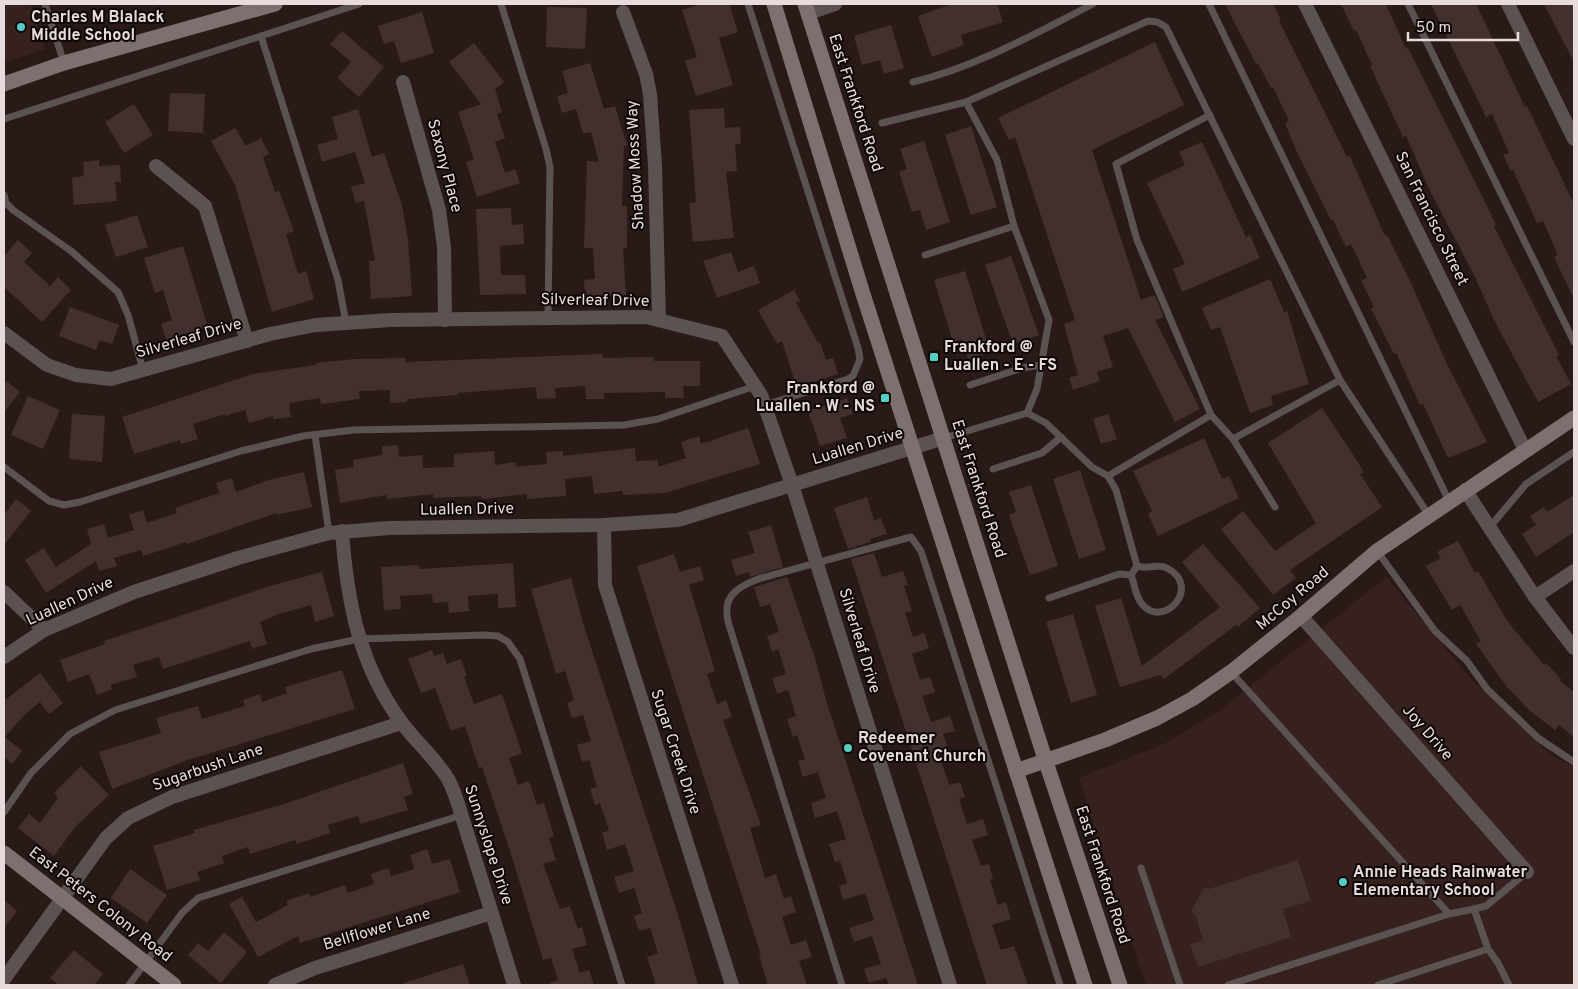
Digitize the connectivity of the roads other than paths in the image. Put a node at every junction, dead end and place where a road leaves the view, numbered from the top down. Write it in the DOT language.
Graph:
graph roads {
  1 [pos="45,4"];
  2 [pos="275,4"];
  3 [pos="359,4"];
  4 [pos="501,4"];
  5 [pos="748,4"];
  6 [pos="774,4"];
  7 [pos="835,4"];
  8 [pos="1093,4"];
  9 [pos="1209,4"];
  10 [pos="1305,4"];
  11 [pos="1408,4"];
  12 [pos="1508,4"];
  13 [pos="806,8"];
  14 [pos="623,12"];
  15 [pos="261,36"];
  16 [pos="64,63"];
  17 [pos="403,82"];
  18 [pos="913,82"];
  19 [pos="4,84"];
  20 [pos="966,102"];
  21 [pos="1210,115"];
  22 [pos="4,119"];
  23 [pos="882,123"];
  24 [pos="1574,139"];
  25 [pos="156,166"];
  26 [pos="4,195"];
  27 [pos="1014,226"];
  28 [pos="925,255"];
  29 [pos="548,318"];
  30 [pos="445,320"];
  31 [pos="659,320"];
  32 [pos="346,323"];
  33 [pos="4,333"];
  34 [pos="247,341"];
  35 [pos="1574,342"];
  36 [pos="1041,365"];
  37 [pos="143,370"];
  38 [pos="1340,380"];
  39 [pos="970,385"];
  40 [pos="756,386"];
  41 [pos="764,405"];
  42 [pos="1027,413"];
  43 [pos="1211,415"];
  44 [pos="1574,418"];
  45 [pos="315,434"];
  46 [pos="1061,437"];
  47 [pos="944,438"];
  48 [pos="1233,439"];
  49 [pos="914,448"];
  50 [pos="1525,450"];
  51 [pos="1574,452"];
  52 [pos="4,467"];
  53 [pos="993,469"];
  54 [pos="1108,476"];
  55 [pos="792,485"];
  56 [pos="1466,490"];
  57 [pos="1449,501"];
  58 [pos="1275,508"];
  59 [pos="1428,514"];
  60 [pos="604,525"];
  61 [pos="1489,528"];
  62 [pos="335,532"];
  63 [pos="1377,551"];
  64 [pos="816,562"];
  65 [pos="1137,566"];
  66 [pos="1574,571"];
  67 [pos="1130,575"];
  68 [pos="4,592"];
  69 [pos="1535,597"];
  70 [pos="1049,598"];
  71 [pos="1301,616"];
  72 [pos="44,630"];
  73 [pos="359,639"];
  74 [pos="1574,648"];
  75 [pos="4,657"];
  76 [pos="1231,672"];
  77 [pos="401,722"];
  78 [pos="1045,759"];
  79 [pos="1574,762"];
  80 [pos="1016,771"];
  81 [pos="4,812"];
  82 [pos="462,815"];
  83 [pos="4,853"];
  84 [pos="1141,868"];
  85 [pos="1527,872"];
  86 [pos="62,900"];
  87 [pos="1474,909"];
  88 [pos="491,913"];
  89 [pos="1449,914"];
  90 [pos="1488,950"];
  91 [pos="145,963"];
  92 [pos="4,979"];
  93 [pos="129,985"];
  94 [pos="174,985"];
  95 [pos="275,985"];
  96 [pos="514,985"];
  97 [pos="622,985"];
  98 [pos="732,985"];
  99 [pos="842,985"];
  100 [pos="950,985"];
  101 [pos="1060,985"];
  102 [pos="1084,985"];
  103 [pos="1120,985"];
  104 [pos="1180,985"];
  105 [pos="1228,985"];
  106 [pos="1378,985"];
  107 [pos="1509,985"];
  1 -- 16 [label="lane"];
  2 -- 16 [label="main road"];
  3 -- 15 [label="lane"];
  4 -- 29 [label="lane"];
  5 -- 41 [label="lane"];
  6 -- 49 [label="main road"];
  7 -- 13 [label="street"];
  8 -- 18 [label="lane"];
  9 -- 57 [label="lane"];
  10 -- 50 [label="street, San Francisco Street"];
  11 -- 35 [label="lane"];
  12 -- 24 [label="street"];
  13 -- 47 [label="main road, East Frankford Road"];
  14 -- 31 [label="street, Shadow Moss Way"];
  15 -- 22 [label="lane"];
  15 -- 32 [label="lane"];
  16 -- 19 [label="main road"];
  17 -- 30 [label="street, Saxony Place"];
  20 -- 21 [label="lane"];
  20 -- 23 [label="lane"];
  20 -- 27 [label="lane"];
  21 -- 38 [label="lane"];
  21 -- 43 [label="lane"];
  25 -- 34 [label="street"];
  26 -- 37 [label="lane"];
  27 -- 28 [label="lane"];
  27 -- 36 [label="lane"];
  29 -- 30 [label="street, Silverleaf Drive"];
  29 -- 31 [label="street, Silverleaf Drive"];
  30 -- 32 [label="street, Silverleaf Drive"];
  31 -- 40 [label="street, Silverleaf Drive"];
  32 -- 34 [label="street, Silverleaf Drive"];
  33 -- 37 [label="street, Silverleaf Drive"];
  34 -- 37 [label="street, Silverleaf Drive"];
  36 -- 39 [label="lane"];
  36 -- 42 [label="lane"];
  38 -- 48 [label="lane"];
  38 -- 59 [label="lane"];
  40 -- 41 [label="street, Silverleaf Drive"];
  40 -- 45 [label="lane"];
  41 -- 55 [label="street, Silverleaf Drive"];
  42 -- 46 [label="lane"];
  42 -- 47 [label="lane"];
  43 -- 48 [label="lane"];
  43 -- 54 [label="lane"];
  44 -- 50 [label="main road, McCoy Road"];
  45 -- 52 [label="lane"];
  45 -- 62 [label="lane"];
  46 -- 53 [label="lane"];
  46 -- 54 [label="lane"];
  47 -- 49 [label="street, Luallen Drive"];
  47 -- 78 [label="main road, East Frankford Road"];
  48 -- 58 [label="lane"];
  49 -- 55 [label="street, Luallen Drive"];
  49 -- 80 [label="main road"];
  50 -- 56 [label="main road, McCoy Road"];
  51 -- 61 [label="lane"];
  54 -- 65 [label="lane"];
  55 -- 60 [label="street, Luallen Drive"];
  55 -- 64 [label="street, Silverleaf Drive"];
  56 -- 57 [label="main road, McCoy Road"];
  56 -- 61 [label="street"];
  57 -- 59 [label="main road, McCoy Road"];
  59 -- 63 [label="main road, McCoy Road"];
  60 -- 62 [label="street, Luallen Drive"];
  60 -- 98 [label="street, Sugar Creek Drive"];
  61 -- 69 [label="street"];
  62 -- 72 [label="street, Luallen Drive"];
  62 -- 73 [label="street, Sunnyslope Drive"];
  63 -- 71 [label="main road, McCoy Road"];
  63 -- 79 [label="lane"];
  64 -- 99 [label="lane"];
  64 -- 100 [label="street, Silverleaf Drive"];
  64 -- 101 [label="lane"];
  65 -- 67 [label="lane"];
  65 -- 67 [label="lane"];
  66 -- 69 [label="street"];
  67 -- 70 [label="lane"];
  68 -- 72 [label="street"];
  69 -- 74 [label="street"];
  71 -- 76 [label="main road, McCoy Road"];
  71 -- 85 [label="street, Joy Drive"];
  72 -- 75 [label="street, Luallen Drive"];
  73 -- 77 [label="street, Sunnyslope Drive"];
  73 -- 81 [label="lane"];
  73 -- 97 [label="lane"];
  76 -- 78 [label="main road, McCoy Road"];
  76 -- 89 [label="lane"];
  77 -- 82 [label="street, Sunnyslope Drive"];
  77 -- 86 [label="street, Sugarbush Lane"];
  78 -- 80 [label="main road, McCoy Road"];
  78 -- 103 [label="main road, East Frankford Road"];
  80 -- 102 [label="main road"];
  82 -- 88 [label="street, Sunnyslope Drive"];
  82 -- 91 [label="lane"];
  83 -- 86 [label="main road, East Peters Colony Road"];
  84 -- 104 [label="lane"];
  85 -- 87 [label="lane"];
  86 -- 91 [label="main road, East Peters Colony Road"];
  86 -- 92 [label="street, Sugarbush Lane"];
  87 -- 89 [label="lane"];
  87 -- 90 [label="lane"];
  88 -- 95 [label="street, Bellflower Lane"];
  88 -- 96 [label="street, Sunnyslope Drive"];
  89 -- 105 [label="lane"];
  90 -- 106 [label="lane"];
  90 -- 107 [label="lane"];
  91 -- 93 [label="lane"];
  91 -- 94 [label="main road, East Peters Colony Road"];
}
